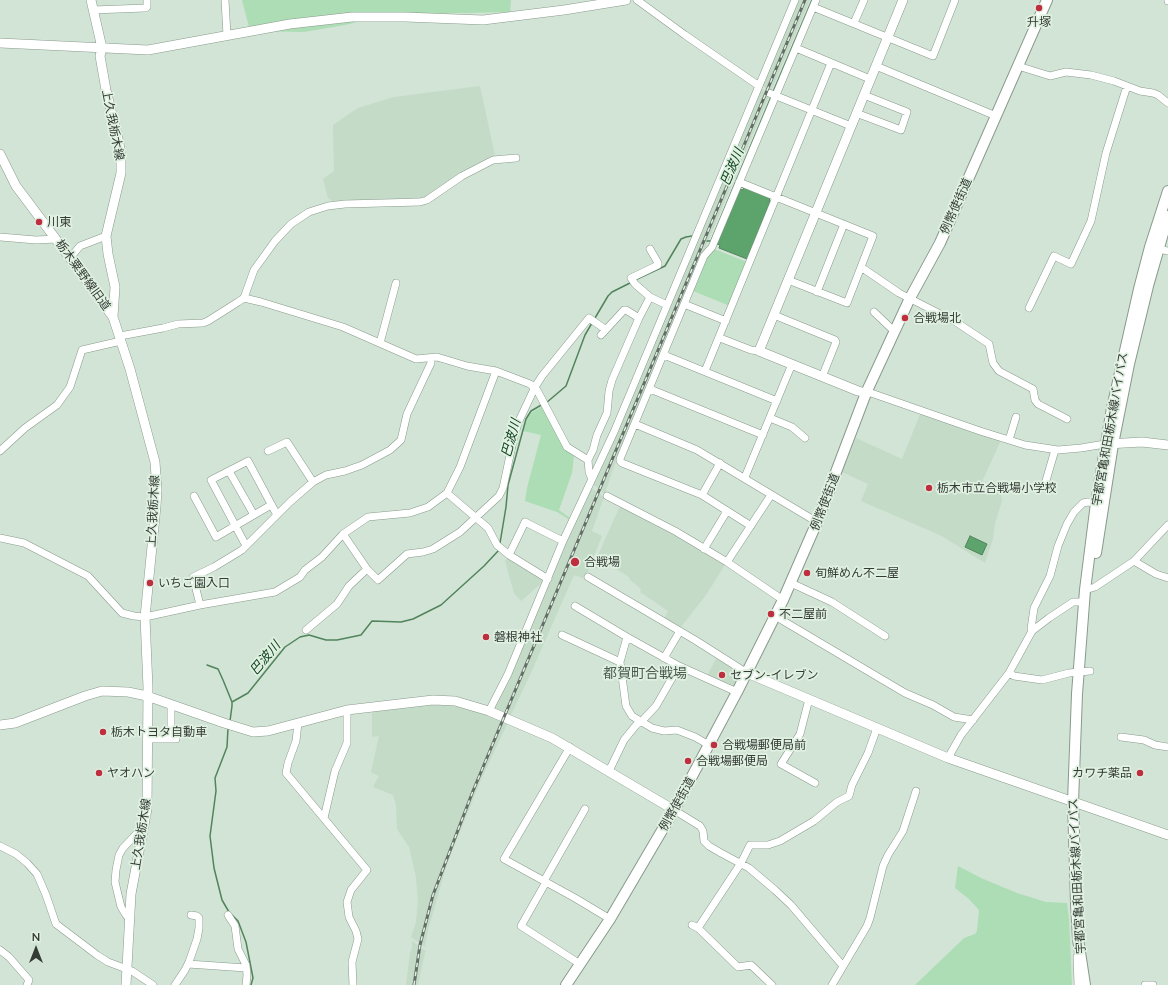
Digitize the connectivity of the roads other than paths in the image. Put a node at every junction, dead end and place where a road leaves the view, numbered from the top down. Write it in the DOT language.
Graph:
graph roads {
  1 [pos="90,0"];
  2 [pos="147,0"];
  3 [pos="225,0"];
  4 [pos="626,0"];
  5 [pos="637,0"];
  6 [pos="795,0"];
  7 [pos="864,0"];
  8 [pos="903,0"];
  9 [pos="955,0"];
  10 [pos="1046,0"];
  11 [pos="814,4"];
  12 [pos="93,10"];
  13 [pos="854,23"];
  14 [pos="226,35"];
  15 [pos="888,37"];
  16 [pos="0,43"];
  17 [pos="102,48"];
  18 [pos="796,48"];
  19 [pos="831,63"];
  20 [pos="876,66"];
  21 [pos="1018,66"];
  22 [pos="870,79"];
  23 [pos="759,86"];
  24 [pos="1127,86"];
  25 [pos="772,94"];
  26 [pos="864,95"];
  27 [pos="1168,103"];
  28 [pos="811,111"];
  29 [pos="856,113"];
  30 [pos="996,116"];
  31 [pos="851,126"];
  32 [pos="0,154"];
  33 [pos="516,158"];
  34 [pos="739,182"];
  35 [pos="1168,191"];
  36 [pos="776,197"];
  37 [pos="815,213"];
  38 [pos="1168,216"];
  39 [pos="844,224"];
  40 [pos="106,236"];
  41 [pos="0,237"];
  42 [pos="56,239"];
  43 [pos="650,249"];
  44 [pos="1159,249"];
  45 [pos="70,258"];
  46 [pos="861,267"];
  47 [pos="788,280"];
  48 [pos="396,284"];
  49 [pos="817,292"];
  50 [pos="650,296"];
  51 [pos="244,298"];
  52 [pos="910,298"];
  53 [pos="684,304"];
  54 [pos="668,305"];
  55 [pos="1029,308"];
  56 [pos="874,312"];
  57 [pos="774,315"];
  58 [pos="113,317"];
  59 [pos="639,318"];
  60 [pos="726,321"];
  61 [pos="895,332"];
  62 [pos="121,338"];
  63 [pos="720,338"];
  64 [pos="380,343"];
  65 [pos="759,352"];
  66 [pos="664,355"];
  67 [pos="431,358"];
  68 [pos="792,364"];
  69 [pos="496,371"];
  70 [pos="705,371"];
  71 [pos="822,377"];
  72 [pos="535,387"];
  73 [pos="650,389"];
  74 [pos="866,393"];
  75 [pos="777,401"];
  76 [pos="1016,417"];
  77 [pos="770,418"];
  78 [pos="1067,419"];
  79 [pos="635,424"];
  80 [pos="763,434"];
  81 [pos="805,438"];
  82 [pos="1010,440"];
  83 [pos="1109,444"];
  84 [pos="1168,445"];
  85 [pos="1055,450"];
  86 [pos="0,451"];
  87 [pos="268,451"];
  88 [pos="588,460"];
  89 [pos="720,463"];
  90 [pos="229,471"];
  91 [pos="745,477"];
  92 [pos="592,479"];
  93 [pos="313,482"];
  94 [pos="1046,484"];
  95 [pos="447,493"];
  96 [pos="702,495"];
  97 [pos="771,495"];
  98 [pos="194,496"];
  99 [pos="607,496"];
  100 [pos="1096,502"];
  101 [pos="271,505"];
  102 [pos="727,511"];
  103 [pos="277,514"];
  104 [pos="254,515"];
  105 [pos="477,518"];
  106 [pos="817,522"];
  107 [pos="1168,525"];
  108 [pos="235,526"];
  109 [pos="751,526"];
  110 [pos="343,534"];
  111 [pos="0,538"];
  112 [pos="564,541"];
  113 [pos="247,545"];
  114 [pos="704,549"];
  115 [pos="509,555"];
  116 [pos="1134,561"];
  117 [pos="727,562"];
  118 [pos="367,569"];
  119 [pos="588,576"];
  120 [pos="1168,578"];
  121 [pos="548,579"];
  122 [pos="792,583"];
  123 [pos="1088,590"];
  124 [pos="783,600"];
  125 [pos="1084,602"];
  126 [pos="200,605"];
  127 [pos="575,606"];
  128 [pos="775,616"];
  129 [pos="145,617"];
  130 [pos="306,630"];
  131 [pos="680,631"];
  132 [pos="1032,631"];
  133 [pos="562,635"];
  134 [pos="885,636"];
  135 [pos="627,637"];
  136 [pos="664,658"];
  137 [pos="620,662"];
  138 [pos="679,666"];
  139 [pos="1078,671"];
  140 [pos="1090,671"];
  141 [pos="747,673"];
  142 [pos="1009,673"];
  143 [pos="737,692"];
  144 [pos="147,696"];
  145 [pos="809,699"];
  146 [pos="172,705"];
  147 [pos="347,710"];
  148 [pos="489,711"];
  149 [pos="973,720"];
  150 [pos="641,722"];
  151 [pos="298,723"];
  152 [pos="0,725"];
  153 [pos="877,728"];
  154 [pos="1121,737"];
  155 [pos="147,739"];
  156 [pos="709,745"];
  157 [pos="570,747"];
  158 [pos="1168,747"];
  159 [pos="948,758"];
  160 [pos="608,771"];
  161 [pos="815,783"];
  162 [pos="916,791"];
  163 [pos="1073,802"];
  164 [pos="585,809"];
  165 [pos="674,810"];
  166 [pos="324,818"];
  167 [pos="145,825"];
  168 [pos="1168,835"];
  169 [pos="0,846"];
  170 [pos="741,863"];
  171 [pos="545,881"];
  172 [pos="191,915"];
  173 [pos="228,915"];
  174 [pos="129,919"];
  175 [pos="610,919"];
  176 [pos="1078,939"];
  177 [pos="0,950"];
  178 [pos="188,964"];
  179 [pos="580,964"];
  180 [pos="843,966"];
  181 [pos="246,968"];
  182 [pos="127,970"];
  183 [pos="27,985"];
  184 [pos="126,985"];
  185 [pos="153,985"];
  186 [pos="175,985"];
  187 [pos="246,985"];
  188 [pos="353,985"];
  189 [pos="566,985"];
  190 [pos="772,985"];
  191 [pos="832,985"];
  192 [pos="1078,985"];
  193 [pos="1085,985"];
  194 [pos="1145,985"];
  195 [pos="1153,985"];
  1 -- 12 [label="street, 上久我栃木線"];
  2 -- 12 [label="street"];
  3 -- 14 [label="street"];
  4 -- 14 [label="street"];
  5 -- 23 [label="street"];
  6 -- 23 [label="street"];
  7 -- 13 [label="street"];
  8 -- 15 [label="street"];
  9 -- 15 [label="street"];
  10 -- 21 [label="main road, 例幣使街道"];
  11 -- 13 [label="street"];
  11 -- 18 [label="street"];
  12 -- 17 [label="street, 上久我栃木線"];
  13 -- 15 [label="street"];
  14 -- 17 [label="street"];
  15 -- 20 [label="street"];
  16 -- 17 [label="street"];
  17 -- 40 [label="street, 上久我栃木線"];
  18 -- 19 [label="street"];
  18 -- 25 [label="street"];
  19 -- 22 [label="street"];
  19 -- 28 [label="street"];
  20 -- 22 [label="street"];
  20 -- 30 [label="street"];
  21 -- 24 [label="street"];
  21 -- 30 [label="main road, 例幣使街道"];
  22 -- 26 [label="street"];
  23 -- 54 [label="street"];
  24 -- 27 [label="street"];
  24 -- 55 [label="street"];
  25 -- 28 [label="street"];
  25 -- 34 [label="street"];
  26 -- 29 [label="street"];
  26 -- 29 [label="street"];
  28 -- 31 [label="street"];
  28 -- 36 [label="street"];
  29 -- 31 [label="street"];
  30 -- 52 [label="main road, 例幣使街道"];
  31 -- 37 [label="street"];
  32 -- 42 [label="street, 栃木粟野線旧道"];
  33 -- 51 [label="street"];
  34 -- 36 [label="street"];
  34 -- 53 [label="street"];
  35 -- 44 [label="main road, 宇都宮亀和田栃木線バイパス"];
  36 -- 37 [label="street"];
  36 -- 60 [label="street"];
  37 -- 39 [label="street"];
  37 -- 47 [label="street"];
  38 -- 44 [label="main road, 宇都宮亀和田栃木線バイパス"];
  39 -- 46 [label="street"];
  39 -- 49 [label="street"];
  40 -- 45 [label="street"];
  40 -- 58 [label="street, 上久我栃木線"];
  41 -- 42 [label="street"];
  42 -- 45 [label="street, 栃木粟野線旧道"];
  43 -- 50 [label="street"];
  44 -- 83 [label="main road, 宇都宮亀和田栃木線バイパス"];
  45 -- 58 [label="street, 栃木粟野線旧道"];
  46 -- 49 [label="street"];
  46 -- 52 [label="street"];
  47 -- 49 [label="street"];
  47 -- 57 [label="street"];
  48 -- 64 [label="street"];
  50 -- 54 [label="street"];
  50 -- 59 [label="street"];
  51 -- 62 [label="street"];
  51 -- 64 [label="street"];
  52 -- 61 [label="main road, 例幣使街道"];
  52 -- 78 [label="street"];
  53 -- 60 [label="street"];
  53 -- 66 [label="street"];
  54 -- 92 [label="street"];
  56 -- 61 [label="street"];
  57 -- 65 [label="street"];
  57 -- 71 [label="street"];
  58 -- 62 [label="street, 上久我栃木線"];
  59 -- 72 [label="street"];
  59 -- 88 [label="street"];
  60 -- 63 [label="street"];
  61 -- 74 [label="main road, 例幣使街道"];
  62 -- 86 [label="street"];
  62 -- 129 [label="street, 上久我栃木線"];
  63 -- 65 [label="street"];
  63 -- 70 [label="street"];
  64 -- 67 [label="street"];
  65 -- 68 [label="street"];
  66 -- 70 [label="street"];
  66 -- 73 [label="street"];
  67 -- 69 [label="street"];
  67 -- 93 [label="street"];
  68 -- 71 [label="street"];
  68 -- 75 [label="street"];
  69 -- 72 [label="street"];
  69 -- 95 [label="street"];
  70 -- 75 [label="street"];
  71 -- 74 [label="street"];
  72 -- 88 [label="street"];
  72 -- 105 [label="street"];
  73 -- 79 [label="street"];
  73 -- 80 [label="street"];
  74 -- 82 [label="street"];
  74 -- 106 [label="main road, 例幣使街道"];
  75 -- 77 [label="street"];
  76 -- 82 [label="street"];
  77 -- 80 [label="street"];
  77 -- 81 [label="street"];
  79 -- 89 [label="street"];
  79 -- 96 [label="street"];
  80 -- 91 [label="street"];
  82 -- 85 [label="street"];
  83 -- 84 [label="street"];
  83 -- 85 [label="street"];
  83 -- 100 [label="main road, 宇都宮亀和田栃木線バイパス"];
  83 -- 123 [label="main road, 宇都宮亀和田栃木線バイパス"];
  85 -- 94 [label="street"];
  87 -- 93 [label="street"];
  88 -- 92 [label="street"];
  89 -- 91 [label="street"];
  89 -- 96 [label="street"];
  90 -- 101 [label="street"];
  90 -- 104 [label="street"];
  90 -- 108 [label="street"];
  91 -- 97 [label="street"];
  92 -- 112 [label="street"];
  93 -- 103 [label="street"];
  95 -- 105 [label="street"];
  95 -- 110 [label="street"];
  96 -- 102 [label="street"];
  97 -- 106 [label="street"];
  97 -- 109 [label="street"];
  98 -- 108 [label="street"];
  99 -- 114 [label="street"];
  100 -- 123 [label="main road, 宇都宮亀和田栃木線バイパス"];
  100 -- 132 [label="street"];
  101 -- 103 [label="street"];
  101 -- 104 [label="street"];
  102 -- 109 [label="street"];
  102 -- 114 [label="street"];
  103 -- 113 [label="street"];
  104 -- 108 [label="street"];
  105 -- 115 [label="street"];
  105 -- 118 [label="street"];
  106 -- 122 [label="main road, 例幣使街道"];
  107 -- 116 [label="street"];
  108 -- 113 [label="street"];
  109 -- 117 [label="street"];
  110 -- 118 [label="street"];
  110 -- 126 [label="street"];
  111 -- 129 [label="street"];
  112 -- 115 [label="street"];
  112 -- 121 [label="street"];
  113 -- 126 [label="street"];
  114 -- 117 [label="street"];
  115 -- 121 [label="street"];
  116 -- 120 [label="street"];
  116 -- 123 [label="street"];
  117 -- 124 [label="street"];
  118 -- 130 [label="street"];
  119 -- 131 [label="street"];
  121 -- 148 [label="street"];
  122 -- 124 [label="main road, 例幣使街道"];
  122 -- 134 [label="street"];
  123 -- 125 [label="main road, 宇都宮亀和田栃木線バイパス"];
  123 -- 139 [label="main road, 宇都宮亀和田栃木線バイパス"];
  124 -- 128 [label="main road, 例幣使街道"];
  125 -- 132 [label="street"];
  125 -- 139 [label="main road, 宇都宮亀和田栃木線バイパス"];
  126 -- 129 [label="street"];
  127 -- 135 [label="street"];
  128 -- 141 [label="main road, 例幣使街道"];
  128 -- 149 [label="street"];
  129 -- 144 [label="street, 上久我栃木線"];
  131 -- 136 [label="street"];
  131 -- 141 [label="street"];
  132 -- 142 [label="street"];
  133 -- 137 [label="street"];
  135 -- 136 [label="street"];
  135 -- 137 [label="street"];
  136 -- 138 [label="street"];
  137 -- 150 [label="street"];
  138 -- 143 [label="street"];
  138 -- 150 [label="street"];
  139 -- 140 [label="street"];
  139 -- 142 [label="street"];
  139 -- 163 [label="main road, 宇都宮亀和田栃木線バイパス"];
  141 -- 143 [label="main road, 例幣使街道"];
  141 -- 145 [label="street"];
  142 -- 149 [label="street"];
  143 -- 156 [label="main road, 例幣使街道"];
  144 -- 146 [label="street"];
  144 -- 152 [label="street"];
  144 -- 155 [label="street, 上久我栃木線"];
  145 -- 153 [label="street"];
  145 -- 161 [label="street"];
  146 -- 151 [label="street"];
  146 -- 155 [label="street"];
  147 -- 148 [label="street"];
  147 -- 151 [label="street"];
  147 -- 166 [label="street"];
  148 -- 157 [label="street"];
  149 -- 159 [label="street"];
  150 -- 156 [label="street"];
  150 -- 160 [label="street"];
  151 -- 166 [label="street"];
  153 -- 159 [label="street"];
  153 -- 170 [label="street"];
  154 -- 158 [label="street"];
  155 -- 167 [label="street, 上久我栃木線"];
  156 -- 165 [label="main road, 例幣使街道"];
  157 -- 160 [label="street"];
  157 -- 171 [label="street"];
  159 -- 163 [label="street"];
  160 -- 165 [label="street"];
  162 -- 180 [label="street"];
  163 -- 168 [label="street"];
  163 -- 176 [label="main road, 宇都宮亀和田栃木線バイパス"];
  164 -- 171 [label="street"];
  165 -- 170 [label="street"];
  165 -- 175 [label="main road, 例幣使街道"];
  166 -- 188 [label="street"];
  167 -- 174 [label="street, 上久我栃木線"];
  167 -- 174 [label="street"];
  169 -- 182 [label="street"];
  170 -- 180 [label="street"];
  170 -- 190 [label="street"];
  171 -- 175 [label="street"];
  171 -- 179 [label="street"];
  172 -- 178 [label="street"];
  173 -- 181 [label="street"];
  174 -- 182 [label="street, 上久我栃木線"];
  175 -- 179 [label="main road, 例幣使街道"];
  176 -- 192 [label="street"];
  176 -- 193 [label="main road, 宇都宮亀和田栃木線バイパス"];
  177 -- 183 [label="street"];
  178 -- 181 [label="street"];
  178 -- 186 [label="street"];
  179 -- 189 [label="main road, 例幣使街道"];
  180 -- 191 [label="street"];
  181 -- 187 [label="street"];
  182 -- 184 [label="street, 上久我栃木線"];
  182 -- 185 [label="street"];
  194 -- 195 [label="street"];
}
